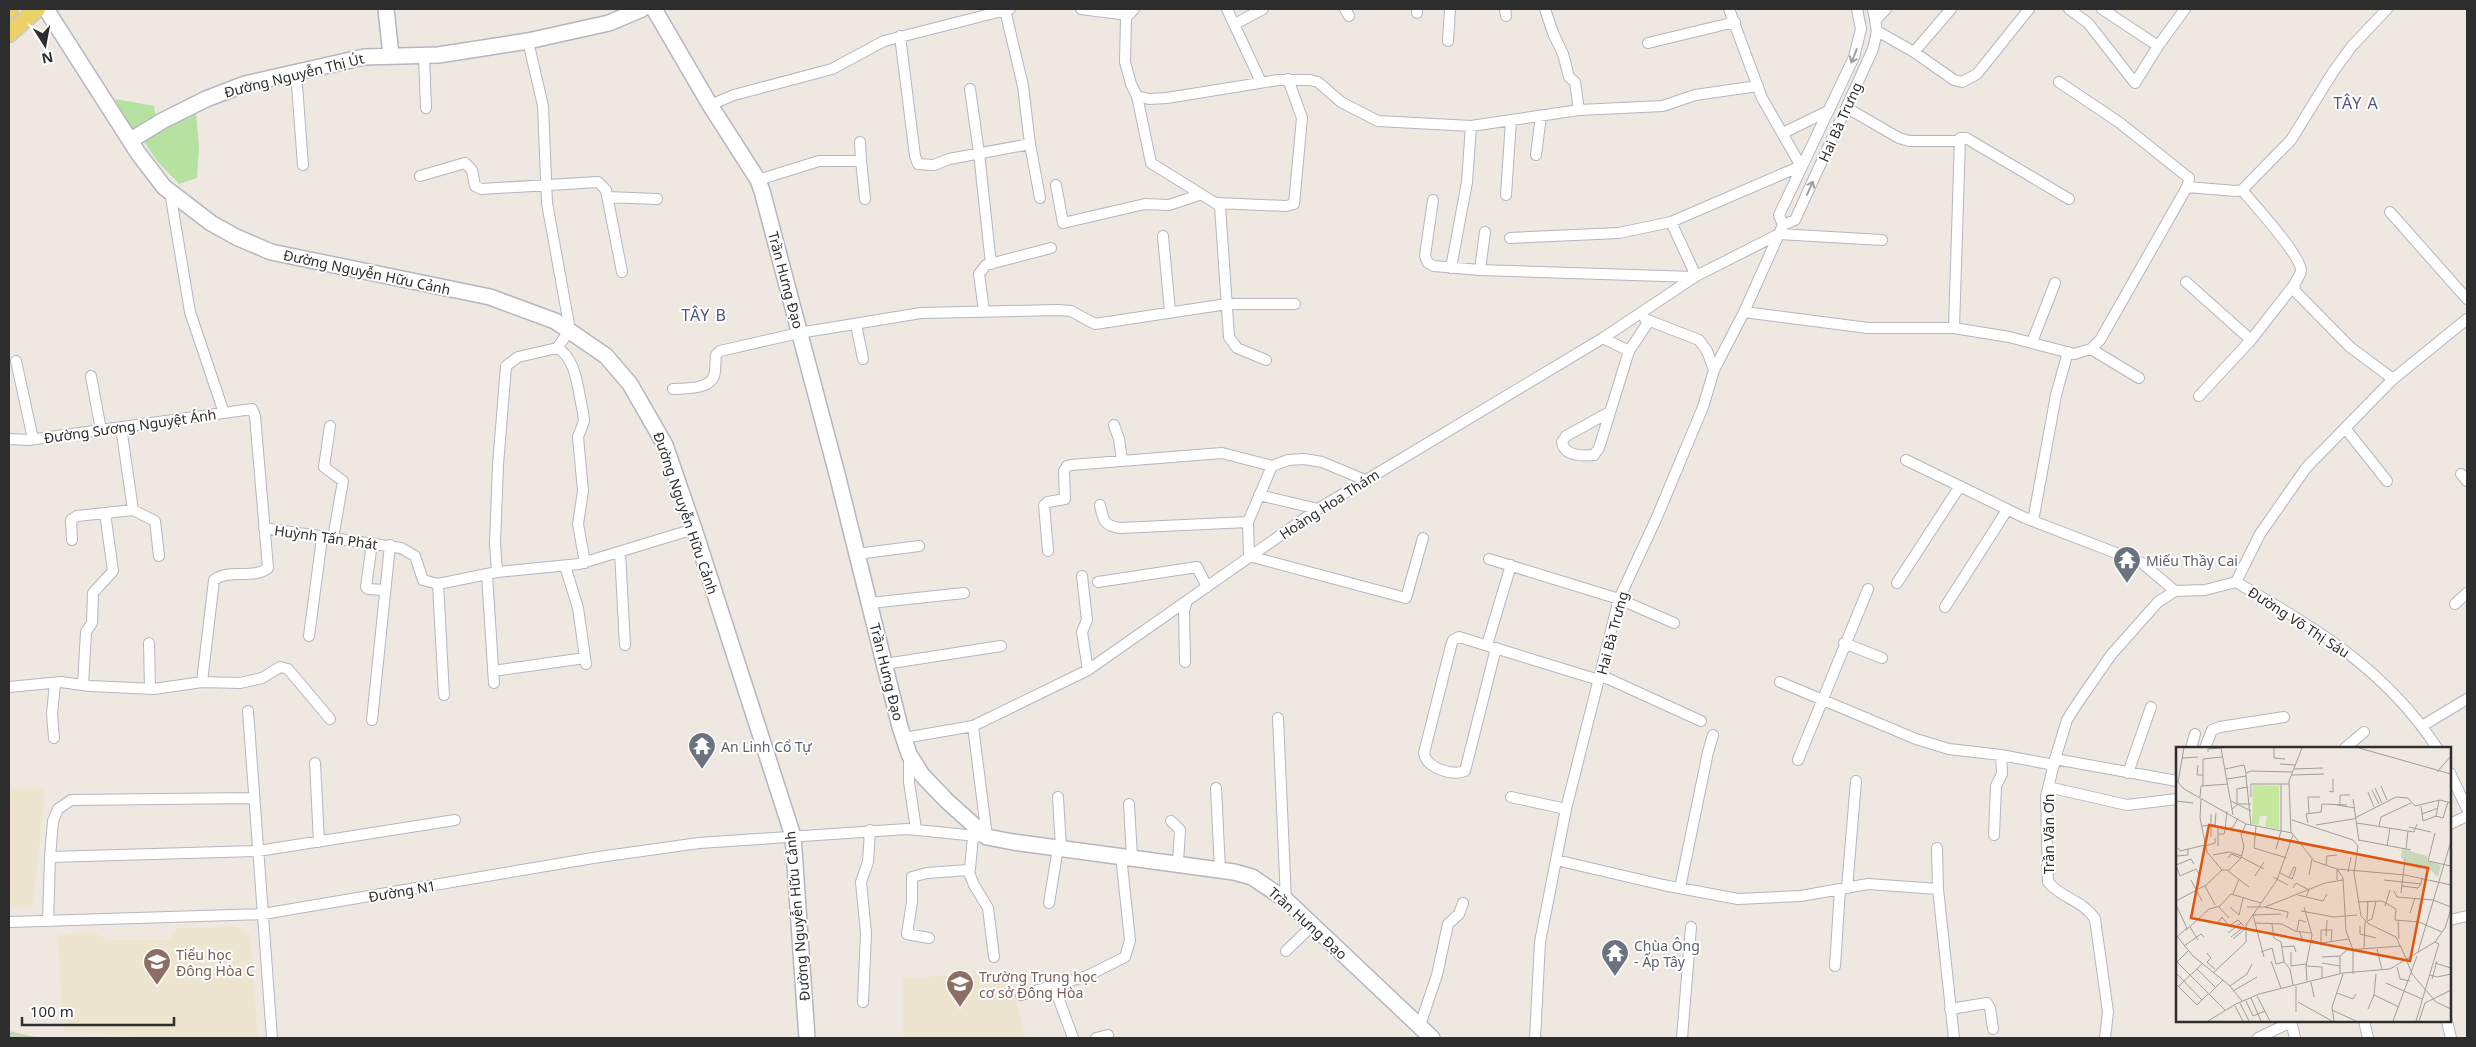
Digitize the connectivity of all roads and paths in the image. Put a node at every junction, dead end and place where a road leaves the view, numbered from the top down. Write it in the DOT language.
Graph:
graph roads {
  1 [pos="37,9"];
  2 [pos="46,9"];
  3 [pos="386,9"];
  4 [pos="642,9"];
  5 [pos="654,9"];
  6 [pos="1007,9"];
  7 [pos="1080,9"];
  8 [pos="1227,9"];
  9 [pos="1263,9"];
  10 [pos="1450,9"];
  11 [pos="1545,9"];
  12 [pos="1729,9"];
  13 [pos="1856,9"];
  14 [pos="1873,9"];
  15 [pos="1886,9"];
  16 [pos="1951,9"];
  17 [pos="2030,9"];
  18 [pos="2069,9"];
  19 [pos="2102,9"];
  20 [pos="2185,9"];
  21 [pos="2387,9"];
  22 [pos="1131,12"];
  23 [pos="1876,20"];
  24 [pos="1735,22"];
  25 [pos="1235,24"];
  26 [pos="1877,31"];
  27 [pos="9,34"];
  28 [pos="900,36"];
  29 [pos="528,41"];
  30 [pos="1448,41"];
  31 [pos="1648,43"];
  32 [pos="2158,46"];
  33 [pos="1914,52"];
  34 [pos="391,55"];
  35 [pos="424,56"];
  36 [pos="296,72"];
  37 [pos="1288,79"];
  38 [pos="1261,82"];
  39 [pos="2059,82"];
  40 [pos="1758,86"];
  41 [pos="970,89"];
  42 [pos="1137,96"];
  43 [pos="710,106"];
  44 [pos="426,108"];
  45 [pos="1847,108"];
  46 [pos="1579,110"];
  47 [pos="1828,111"];
  48 [pos="1541,116"];
  49 [pos="1512,120"];
  50 [pos="1471,126"];
  51 [pos="1783,134"];
  52 [pos="131,140"];
  53 [pos="1958,141"];
  54 [pos="860,142"];
  55 [pos="1030,144"];
  56 [pos="979,153"];
  57 [pos="1536,155"];
  58 [pos="861,162"];
  59 [pos="303,165"];
  60 [pos="1801,166"];
  61 [pos="420,176"];
  62 [pos="758,180"];
  63 [pos="545,184"];
  64 [pos="1056,185"];
  65 [pos="2187,187"];
  66 [pos="2242,190"];
  67 [pos="170,192"];
  68 [pos="1506,194"];
  69 [pos="1199,195"];
  70 [pos="607,197"];
  71 [pos="1040,198"];
  72 [pos="657,199"];
  73 [pos="865,199"];
  74 [pos="2069,199"];
  75 [pos="1433,200"];
  76 [pos="1217,203"];
  77 [pos="2390,212"];
  78 [pos="1671,222"];
  79 [pos="1781,229"];
  80 [pos="1486,232"];
  81 [pos="1163,236"];
  82 [pos="1510,238"];
  83 [pos="1882,240"];
  84 [pos="1051,248"];
  85 [pos="1749,250"];
  86 [pos="1767,263"];
  87 [pos="991,264"];
  88 [pos="1451,268"];
  89 [pos="1480,270"];
  90 [pos="622,272"];
  91 [pos="1695,276"];
  92 [pos="2186,282"];
  93 [pos="2054,283"];
  94 [pos="2294,285"];
  95 [pos="2467,299"];
  96 [pos="1227,304"];
  97 [pos="1295,304"];
  98 [pos="984,311"];
  99 [pos="1170,312"];
  100 [pos="1744,312"];
  101 [pos="1637,315"];
  102 [pos="2467,319"];
  103 [pos="1649,321"];
  104 [pos="856,324"];
  105 [pos="1954,328"];
  106 [pos="570,330"];
  107 [pos="799,332"];
  108 [pos="1602,338"];
  109 [pos="2251,340"];
  110 [pos="2032,342"];
  111 [pos="557,348"];
  112 [pos="2091,349"];
  113 [pos="1629,351"];
  114 [pos="2068,352"];
  115 [pos="863,359"];
  116 [pos="16,360"];
  117 [pos="1266,360"];
  118 [pos="1714,370"];
  119 [pos="91,376"];
  120 [pos="2139,378"];
  121 [pos="2393,379"];
  122 [pos="673,390"];
  123 [pos="2199,396"];
  124 [pos="224,413"];
  125 [pos="1608,413"];
  126 [pos="1114,425"];
  127 [pos="330,426"];
  128 [pos="121,427"];
  129 [pos="2345,428"];
  130 [pos="101,430"];
  131 [pos="9,439"];
  132 [pos="33,439"];
  133 [pos="1906,460"];
  134 [pos="1122,461"];
  135 [pos="1272,466"];
  136 [pos="1365,480"];
  137 [pos="2387,481"];
  138 [pos="1960,486"];
  139 [pos="1259,495"];
  140 [pos="1100,505"];
  141 [pos="1318,509"];
  142 [pos="133,510"];
  143 [pos="2007,510"];
  144 [pos="105,512"];
  145 [pos="2033,521"];
  146 [pos="1248,522"];
  147 [pos="264,528"];
  148 [pos="694,529"];
  149 [pos="328,538"];
  150 [pos="1423,538"];
  151 [pos="72,540"];
  152 [pos="372,543"];
  153 [pos="390,545"];
  154 [pos="919,546"];
  155 [pos="1048,551"];
  156 [pos="620,552"];
  157 [pos="857,554"];
  158 [pos="159,556"];
  159 [pos="1249,556"];
  160 [pos="1489,559"];
  161 [pos="585,563"];
  162 [pos="1511,565"];
  163 [pos="565,566"];
  164 [pos="492,574"];
  165 [pos="1082,576"];
  166 [pos="1098,582"];
  167 [pos="2236,582"];
  168 [pos="438,584"];
  169 [pos="1897,584"];
  170 [pos="1207,587"];
  171 [pos="1868,589"];
  172 [pos="385,590"];
  173 [pos="2175,590"];
  174 [pos="964,593"];
  175 [pos="2467,593"];
  176 [pos="1619,599"];
  177 [pos="1187,601"];
  178 [pos="870,603"];
  179 [pos="2455,604"];
  180 [pos="1945,607"];
  181 [pos="1674,623"];
  182 [pos="309,636"];
  183 [pos="149,643"];
  184 [pos="1844,643"];
  185 [pos="625,645"];
  186 [pos="1001,646"];
  187 [pos="1492,647"];
  188 [pos="1882,658"];
  189 [pos="1185,662"];
  190 [pos="885,664"];
  191 [pos="1088,670"];
  192 [pos="493,671"];
  193 [pos="1600,677"];
  194 [pos="202,682"];
  195 [pos="1780,682"];
  196 [pos="55,683"];
  197 [pos="494,683"];
  198 [pos="83,685"];
  199 [pos="9,686"];
  200 [pos="150,689"];
  201 [pos="444,694"];
  202 [pos="1823,700"];
  203 [pos="2467,700"];
  204 [pos="2151,707"];
  205 [pos="248,711"];
  206 [pos="2284,717"];
  207 [pos="1278,718"];
  208 [pos="330,719"];
  209 [pos="372,720"];
  210 [pos="1701,721"];
  211 [pos="972,726"];
  212 [pos="2422,726"];
  213 [pos="2364,732"];
  214 [pos="2195,734"];
  215 [pos="1713,735"];
  216 [pos="54,738"];
  217 [pos="904,738"];
  218 [pos="2191,747"];
  219 [pos="2205,747"];
  220 [pos="2346,747"];
  221 [pos="2436,747"];
  222 [pos="909,754"];
  223 [pos="2001,755"];
  224 [pos="1798,760"];
  225 [pos="2055,762"];
  226 [pos="315,763"];
  227 [pos="2128,773"];
  228 [pos="2451,775"];
  229 [pos="2176,781"];
  230 [pos="1856,782"];
  231 [pos="2048,787"];
  232 [pos="1216,788"];
  233 [pos="1058,797"];
  234 [pos="1511,797"];
  235 [pos="254,798"];
  236 [pos="2176,798"];
  237 [pos="1130,804"];
  238 [pos="1566,808"];
  239 [pos="2467,809"];
  240 [pos="2467,816"];
  241 [pos="455,820"];
  242 [pos="1171,821"];
  243 [pos="2451,824"];
  244 [pos="916,829"];
  245 [pos="870,830"];
  246 [pos="1994,835"];
  247 [pos="793,836"];
  248 [pos="980,836"];
  249 [pos="319,842"];
  250 [pos="1060,848"];
  251 [pos="1937,848"];
  252 [pos="258,851"];
  253 [pos="1127,856"];
  254 [pos="50,857"];
  255 [pos="1556,860"];
  256 [pos="1178,863"];
  257 [pos="968,870"];
  258 [pos="1220,870"];
  259 [pos="1680,888"];
  260 [pos="1843,888"];
  261 [pos="1938,889"];
  262 [pos="1286,900"];
  263 [pos="1049,903"];
  264 [pos="1463,903"];
  265 [pos="263,914"];
  266 [pos="2467,916"];
  267 [pos="2451,920"];
  268 [pos="48,921"];
  269 [pos="9,922"];
  270 [pos="1313,926"];
  271 [pos="1691,927"];
  272 [pos="930,938"];
  273 [pos="1286,951"];
  274 [pos="994,957"];
  275 [pos="1835,966"];
  276 [pos="1054,986"];
  277 [pos="1021,995"];
  278 [pos="864,1002"];
  279 [pos="1950,1009"];
  280 [pos="2291,1022"];
  281 [pos="2364,1022"];
  282 [pos="2447,1022"];
  283 [pos="1419,1028"];
  284 [pos="1993,1029"];
  285 [pos="1108,1035"];
  286 [pos="272,1038"];
  287 [pos="807,1038"];
  288 [pos="1072,1038"];
  289 [pos="1096,1038"];
  290 [pos="1432,1038"];
  291 [pos="1535,1038"];
  292 [pos="1682,1038"];
  293 [pos="1954,1038"];
  294 [pos="2105,1038"];
  295 [pos="2258,1038"];
  296 [pos="2295,1038"];
  297 [pos="2368,1038"];
  298 [pos="2452,1038"];
  1 -- 27 [label="main road"];
  2 -- 52 [label="street, Đường Nguyễn Hữu Cảnh"];
  3 -- 34 [label="street"];
  4 -- 29 [label="street, Đường Nguyễn Thị Út"];
  5 -- 43 [label="street, Trần Hưng Đạo"];
  6 -- 28 [label="street"];
  6 -- 55 [label="street"];
  7 -- 22 [label="street"];
  8 -- 25 [label="street"];
  9 -- 25 [label="street"];
  10 -- 30 [label="street"];
  11 -- 46 [label="street"];
  12 -- 24 [label="street"];
  13 -- 47 [label="street, Hai Bà Trưng, one-way"];
  14 -- 23 [label="street, Hai Bà Trưng"];
  15 -- 23 [label="street"];
  16 -- 33 [label="street"];
  17 -- 33 [label="street"];
  18 -- 32 [label="street"];
  19 -- 32 [label="street"];
  20 -- 32 [label="street"];
  21 -- 66 [label="street"];
  22 -- 42 [label="street"];
  23 -- 26 [label="street, Hai Bà Trưng"];
  24 -- 31 [label="street"];
  24 -- 40 [label="street"];
  25 -- 38 [label="street"];
  26 -- 33 [label="street"];
  26 -- 45 [label="street, Hai Bà Trưng"];
  28 -- 43 [label="street"];
  28 -- 56 [label="street"];
  29 -- 35 [label="street, Đường Nguyễn Thị Út"];
  29 -- 63 [label="street"];
  34 -- 35 [label="street, Đường Nguyễn Thị Út"];
  34 -- 36 [label="street, Đường Nguyễn Thị Út"];
  35 -- 44 [label="street"];
  36 -- 52 [label="street, Đường Nguyễn Thị Út"];
  36 -- 59 [label="street"];
  37 -- 38 [label="street"];
  37 -- 50 [label="street"];
  37 -- 76 [label="street"];
  38 -- 42 [label="street"];
  39 -- 65 [label="street"];
  40 -- 46 [label="street"];
  40 -- 51 [label="street"];
  41 -- 56 [label="street"];
  42 -- 69 [label="street"];
  43 -- 62 [label="street, Trần Hưng Đạo"];
  45 -- 53 [label="street"];
  79 -- 45 [label="street, Hai Bà Trưng, one-way"];
  46 -- 48 [label="street"];
  47 -- 51 [label="street"];
  47 -- 60 [label="street, Hai Bà Trưng"];
  48 -- 49 [label="street"];
  48 -- 57 [label="street"];
  49 -- 50 [label="street"];
  49 -- 68 [label="street"];
  50 -- 88 [label="street"];
  51 -- 60 [label="street"];
  52 -- 67 [label="street, Đường Nguyễn Hữu Cảnh"];
  53 -- 74 [label="street"];
  53 -- 105 [label="street"];
  54 -- 58 [label="street"];
  55 -- 56 [label="street"];
  55 -- 71 [label="street"];
  56 -- 87 [label="street"];
  58 -- 62 [label="street"];
  58 -- 73 [label="street"];
  60 -- 78 [label="street"];
  60 -- 79 [label="street, Hai Bà Trưng"];
  61 -- 63 [label="street"];
  62 -- 107 [label="street, Trần Hưng Đạo"];
  63 -- 70 [label="street"];
  63 -- 106 [label="street"];
  64 -- 69 [label="street"];
  65 -- 66 [label="street"];
  65 -- 112 [label="street"];
  66 -- 94 [label="street"];
  67 -- 106 [label="street, Đường Nguyễn Hữu Cảnh"];
  67 -- 124 [label="street"];
  69 -- 76 [label="street"];
  70 -- 72 [label="street"];
  70 -- 90 [label="street"];
  75 -- 88 [label="street"];
  76 -- 96 [label="street"];
  77 -- 95 [label="street"];
  78 -- 82 [label="street"];
  78 -- 91 [label="street"];
  79 -- 83 [label="street"];
  79 -- 85 [label="street, Hoàng Hoa Thám"];
  79 -- 86 [label="street, Hai Bà Trưng"];
  80 -- 89 [label="street"];
  81 -- 99 [label="street"];
  84 -- 87 [label="street"];
  85 -- 86 [label="street"];
  85 -- 91 [label="street, Hoàng Hoa Thám"];
  86 -- 100 [label="street, Hai Bà Trưng"];
  87 -- 98 [label="street"];
  88 -- 89 [label="street"];
  89 -- 91 [label="street"];
  91 -- 101 [label="street, Hoàng Hoa Thám"];
  92 -- 109 [label="street"];
  93 -- 110 [label="street"];
  94 -- 109 [label="street"];
  94 -- 121 [label="street"];
  96 -- 97 [label="street"];
  96 -- 99 [label="street"];
  96 -- 117 [label="street"];
  98 -- 99 [label="street"];
  98 -- 104 [label="street"];
  100 -- 105 [label="street"];
  100 -- 118 [label="street, Hai Bà Trưng"];
  101 -- 103 [label="street"];
  101 -- 108 [label="street, Hoàng Hoa Thám"];
  102 -- 121 [label="street, Đường Võ Thị Sáu"];
  103 -- 113 [label="street"];
  103 -- 118 [label="street"];
  104 -- 107 [label="street"];
  104 -- 115 [label="street"];
  105 -- 110 [label="street"];
  106 -- 111 [label="street"];
  106 -- 148 [label="street, Đường Nguyễn Hữu Cảnh"];
  107 -- 122 [label="street"];
  107 -- 157 [label="street, Trần Hưng Đạo"];
  108 -- 113 [label="street"];
  108 -- 136 [label="street, Hoàng Hoa Thám"];
  109 -- 123 [label="street"];
  110 -- 114 [label="street"];
  111 -- 161 [label="street"];
  111 -- 164 [label="street"];
  112 -- 114 [label="street"];
  112 -- 120 [label="street"];
  113 -- 125 [label="street"];
  114 -- 145 [label="street"];
  116 -- 132 [label="street"];
  118 -- 176 [label="street, Hai Bà Trưng"];
  119 -- 130 [label="street"];
  121 -- 129 [label="street, Đường Võ Thị Sáu"];
  124 -- 128 [label="street, Đường Sương Nguyệt Ánh"];
  124 -- 147 [label="street, Đường Sương Nguyệt Ánh"];
  125 -- 125 [label="street"];
  126 -- 134 [label="street"];
  127 -- 149 [label="street"];
  128 -- 130 [label="street, Đường Sương Nguyệt Ánh"];
  128 -- 142 [label="street"];
  129 -- 137 [label="street"];
  129 -- 167 [label="street, Đường Võ Thị Sáu"];
  130 -- 132 [label="street, Đường Sương Nguyệt Ánh"];
  131 -- 132 [label="street, Đường Sương Nguyệt Ánh"];
  133 -- 138 [label="street"];
  134 -- 135 [label="street"];
  134 -- 155 [label="street"];
  135 -- 136 [label="street"];
  135 -- 139 [label="street"];
  136 -- 141 [label="street, Hoàng Hoa Thám"];
  138 -- 143 [label="street"];
  138 -- 169 [label="street"];
  139 -- 141 [label="street"];
  139 -- 146 [label="street"];
  140 -- 146 [label="street"];
  141 -- 159 [label="street, Hoàng Hoa Thám"];
  142 -- 144 [label="street"];
  142 -- 158 [label="street"];
  143 -- 145 [label="street"];
  143 -- 180 [label="street"];
  144 -- 151 [label="street"];
  144 -- 198 [label="street"];
  145 -- 173 [label="street"];
  146 -- 159 [label="street"];
  147 -- 149 [label="street, Huỳnh Tấn Phát"];
  147 -- 194 [label="street, Huỳnh Tấn Phát"];
  148 -- 156 [label="street"];
  148 -- 247 [label="street, Đường Nguyễn Hữu Cảnh"];
  149 -- 152 [label="street, Huỳnh Tấn Phát"];
  149 -- 182 [label="street"];
  150 -- 159 [label="street"];
  152 -- 153 [label="street, Huỳnh Tấn Phát"];
  152 -- 172 [label="street"];
  153 -- 168 [label="street, Huỳnh Tấn Phát"];
  153 -- 172 [label="street"];
  154 -- 157 [label="street"];
  156 -- 161 [label="street"];
  156 -- 185 [label="street"];
  157 -- 178 [label="street, Trần Hưng Đạo"];
  159 -- 170 [label="street, Hoàng Hoa Thám"];
  160 -- 162 [label="street"];
  161 -- 163 [label="street"];
  162 -- 176 [label="street"];
  162 -- 187 [label="street"];
  163 -- 164 [label="street"];
  163 -- 192 [label="street"];
  164 -- 168 [label="street"];
  164 -- 192 [label="street"];
  165 -- 191 [label="street"];
  166 -- 170 [label="street"];
  167 -- 173 [label="street"];
  167 -- 212 [label="street, Đường Võ Thị Sáu"];
  168 -- 201 [label="street"];
  170 -- 177 [label="street, Hoàng Hoa Thám"];
  171 -- 184 [label="street"];
  172 -- 209 [label="street"];
  173 -- 225 [label="street, Trần Văn Ơn"];
  174 -- 178 [label="street"];
  175 -- 179 [label="street"];
  176 -- 181 [label="street"];
  176 -- 193 [label="street, Hai Bà Trưng"];
  177 -- 189 [label="street"];
  177 -- 191 [label="street, Hoàng Hoa Thám"];
  178 -- 190 [label="street, Trần Hưng Đạo"];
  183 -- 200 [label="street"];
  184 -- 188 [label="street"];
  184 -- 202 [label="street"];
  186 -- 190 [label="street"];
  187 -- 187 [label="street"];
  187 -- 193 [label="street"];
  190 -- 217 [label="street, Trần Hưng Đạo"];
  191 -- 211 [label="street, Hoàng Hoa Thám"];
  192 -- 197 [label="street"];
  193 -- 210 [label="street"];
  193 -- 238 [label="street, Hai Bà Trưng"];
  194 -- 200 [label="street"];
  194 -- 208 [label="street"];
  195 -- 202 [label="street"];
  196 -- 198 [label="street"];
  196 -- 199 [label="street"];
  196 -- 216 [label="street"];
  198 -- 200 [label="street"];
  202 -- 223 [label="street"];
  202 -- 224 [label="street"];
  203 -- 212 [label="street"];
  204 -- 227 [label="street"];
  205 -- 235 [label="street"];
  206 -- 219 [label="street"];
  207 -- 262 [label="street"];
  211 -- 217 [label="street, Hoàng Hoa Thám"];
  211 -- 248 [label="street"];
  212 -- 221 [label="street, Đường Võ Thị Sáu"];
  213 -- 220 [label="street"];
  214 -- 218 [label="street"];
  215 -- 259 [label="street"];
  217 -- 222 [label="street, Trần Hưng Đạo"];
  222 -- 244 [label="street"];
  222 -- 248 [label="street, Trần Hưng Đạo"];
  223 -- 225 [label="street"];
  223 -- 246 [label="street"];
  225 -- 227 [label="street"];
  225 -- 231 [label="street, Trần Văn Ơn"];
  226 -- 249 [label="street"];
  227 -- 229 [label="street"];
  228 -- 239 [label="street"];
  230 -- 260 [label="street"];
  231 -- 236 [label="street"];
  231 -- 294 [label="street, Trần Văn Ơn"];
  232 -- 258 [label="street"];
  233 -- 250 [label="street"];
  234 -- 238 [label="street"];
  235 -- 252 [label="street"];
  235 -- 254 [label="street"];
  237 -- 253 [label="street"];
  238 -- 255 [label="street, Hai Bà Trưng"];
  240 -- 243 [label="street"];
  241 -- 249 [label="street"];
  242 -- 256 [label="street"];
  244 -- 245 [label="street, Đường N1"];
  244 -- 248 [label="street, Đường N1"];
  245 -- 247 [label="street, Đường N1"];
  245 -- 278 [label="street"];
  247 -- 265 [label="street, Đường N1"];
  247 -- 287 [label="street, Đường Nguyễn Hữu Cảnh"];
  248 -- 250 [label="street, Trần Hưng Đạo"];
  248 -- 257 [label="street"];
  249 -- 252 [label="street"];
  250 -- 253 [label="street, Trần Hưng Đạo"];
  250 -- 263 [label="street"];
  251 -- 261 [label="street"];
  252 -- 254 [label="street"];
  252 -- 265 [label="street"];
  253 -- 256 [label="street, Trần Hưng Đạo"];
  253 -- 276 [label="street"];
  254 -- 268 [label="street"];
  255 -- 259 [label="street"];
  255 -- 291 [label="street, Hai Bà Trưng"];
  256 -- 258 [label="street, Trần Hưng Đạo"];
  257 -- 272 [label="street"];
  257 -- 274 [label="street"];
  258 -- 262 [label="street, Trần Hưng Đạo"];
  259 -- 260 [label="street"];
  260 -- 261 [label="street"];
  260 -- 275 [label="street"];
  261 -- 279 [label="street"];
  262 -- 270 [label="street, Trần Hưng Đạo"];
  264 -- 283 [label="street"];
  265 -- 268 [label="street, Đường N1"];
  265 -- 286 [label="street"];
  266 -- 267 [label="street"];
  268 -- 269 [label="street, Đường N1"];
  270 -- 273 [label="street"];
  270 -- 283 [label="street, Trần Hưng Đạo"];
  271 -- 292 [label="street"];
  276 -- 277 [label="street"];
  276 -- 288 [label="street"];
  279 -- 284 [label="street"];
  279 -- 293 [label="street"];
  280 -- 295 [label="street"];
  280 -- 296 [label="street"];
  281 -- 297 [label="street"];
  282 -- 298 [label="street"];
  283 -- 290 [label="street, Trần Hưng Đạo"];
  285 -- 289 [label="street"];
}
